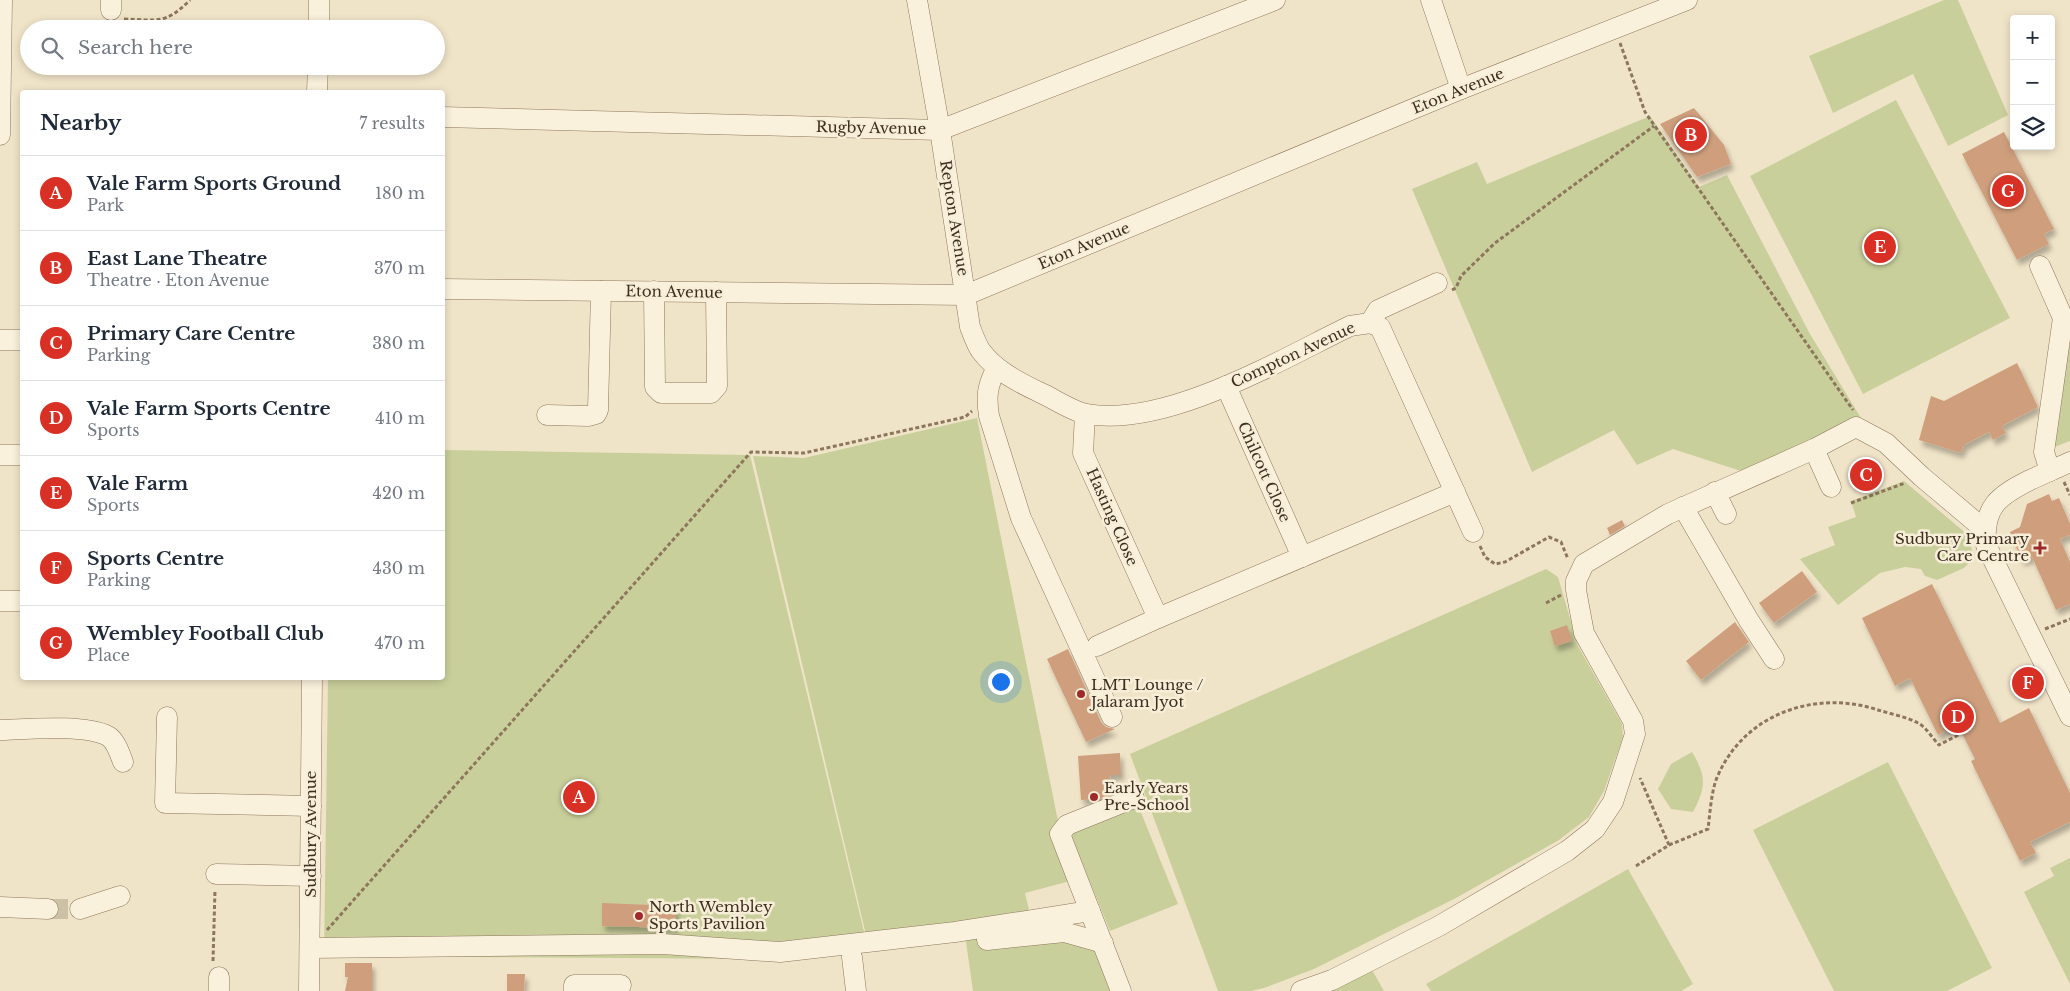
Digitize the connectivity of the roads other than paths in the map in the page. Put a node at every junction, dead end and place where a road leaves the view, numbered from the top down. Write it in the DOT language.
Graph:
graph roads {
  1 [pos="2,0"];
  2 [pos="320,0"];
  3 [pos="917,0"];
  4 [pos="1275,0"];
  5 [pos="1431,0"];
  6 [pos="1687,0"];
  7 [pos="319,20"];
  8 [pos="318,75"];
  9 [pos="1461,89"];
  10 [pos="317,90"];
  11 [pos="445,117"];
  12 [pos="940,130"];
  13 [pos="0,135"];
  14 [pos="2040,266"];
  15 [pos="1446,286"];
  16 [pos="445,289"];
  17 [pos="601,291"];
  18 [pos="654,291"];
  19 [pos="716,292"];
  20 [pos="966,294"];
  21 [pos="1370,323"];
  22 [pos="0,340"];
  23 [pos="20,340"];
  24 [pos="997,368"];
  25 [pos="1226,386"];
  26 [pos="1085,414"];
  27 [pos="547,415"];
  28 [pos="1814,449"];
  29 [pos="0,455"];
  30 [pos="20,455"];
  31 [pos="2070,462"];
  32 [pos="2050,471"];
  33 [pos="1831,486"];
  34 [pos="1455,492"];
  35 [pos="1715,492"];
  36 [pos="1726,514"];
  37 [pos="1684,520"];
  38 [pos="1985,530"];
  39 [pos="1473,532"];
  40 [pos="1302,557"];
  41 [pos="0,600"];
  42 [pos="20,601"];
  43 [pos="1158,618"];
  44 [pos="1096,646"];
  45 [pos="1774,659"];
  46 [pos="312,680"];
  47 [pos="2070,716"];
  48 [pos="168,717"];
  49 [pos="1112,717"];
  50 [pos="0,730"];
  51 [pos="123,762"];
  52 [pos="1134,798"];
  53 [pos="311,806"];
  54 [pos="216,874"];
  55 [pos="311,876"];
  56 [pos="120,896"];
  57 [pos="0,907"];
  58 [pos="48,909"];
  59 [pos="80,909"];
  60 [pos="1090,911"];
  61 [pos="955,932"];
  62 [pos="1103,943"];
  63 [pos="310,948"];
  64 [pos="852,957"];
  65 [pos="621,985"];
  66 [pos="309,991"];
  67 [pos="574,991"];
  68 [pos="856,991"];
  69 [pos="1121,991"];
  70 [pos="1301,991"];
  1 -- 13 [label="street"];
  2 -- 7 [label="street"];
  3 -- 12 [label="street, Repton Avenue"];
  4 -- 12 [label="street, Rugby Avenue"];
  5 -- 9 [label="street"];
  6 -- 9 [label="street, Eton Avenue"];
  8 -- 10 [label="street"];
  9 -- 20 [label="street, Eton Avenue"];
  11 -- 12 [label="street, Rugby Avenue"];
  12 -- 20 [label="street, Repton Avenue"];
  14 -- 32 [label="street"];
  15 -- 21 [label="street"];
  16 -- 17 [label="street, Eton Avenue"];
  17 -- 18 [label="street, Eton Avenue"];
  17 -- 27 [label="street"];
  18 -- 19 [label="street, Eton Avenue"];
  18 -- 19 [label="street"];
  19 -- 20 [label="street, Eton Avenue"];
  20 -- 24 [label="street, Repton Avenue"];
  21 -- 25 [label="street, Compton Avenue"];
  21 -- 34 [label="street, Compton Avenue"];
  22 -- 23 [label="street"];
  24 -- 26 [label="street, Compton Avenue"];
  24 -- 49 [label="street"];
  25 -- 26 [label="street, Compton Avenue"];
  25 -- 40 [label="street, Chilcott Close"];
  26 -- 43 [label="street, Hasting Close"];
  28 -- 33 [label="street"];
  28 -- 35 [label="street"];
  28 -- 38 [label="street"];
  29 -- 30 [label="street"];
  31 -- 32 [label="street"];
  32 -- 38 [label="street"];
  34 -- 39 [label="street, Compton Avenue"];
  34 -- 40 [label="street"];
  35 -- 36 [label="street"];
  35 -- 37 [label="street"];
  37 -- 45 [label="street"];
  37 -- 70 [label="street"];
  38 -- 47 [label="street"];
  40 -- 43 [label="street"];
  41 -- 42 [label="street"];
  43 -- 44 [label="street"];
  46 -- 53 [label="street, Sudbury Avenue"];
  48 -- 53 [label="street"];
  50 -- 51 [label="street"];
  52 -- 60 [label="street"];
  53 -- 55 [label="street, Sudbury Avenue"];
  54 -- 55 [label="street"];
  55 -- 63 [label="street, Sudbury Avenue"];
  56 -- 59 [label="street"];
  57 -- 58 [label="street"];
  60 -- 61 [label="street"];
  60 -- 62 [label="street"];
  61 -- 62 [label="street"];
  61 -- 63 [label="street"];
  62 -- 69 [label="street"];
  63 -- 66 [label="street, Sudbury Avenue"];
  64 -- 68 [label="street"];
  65 -- 67 [label="street"];
}
